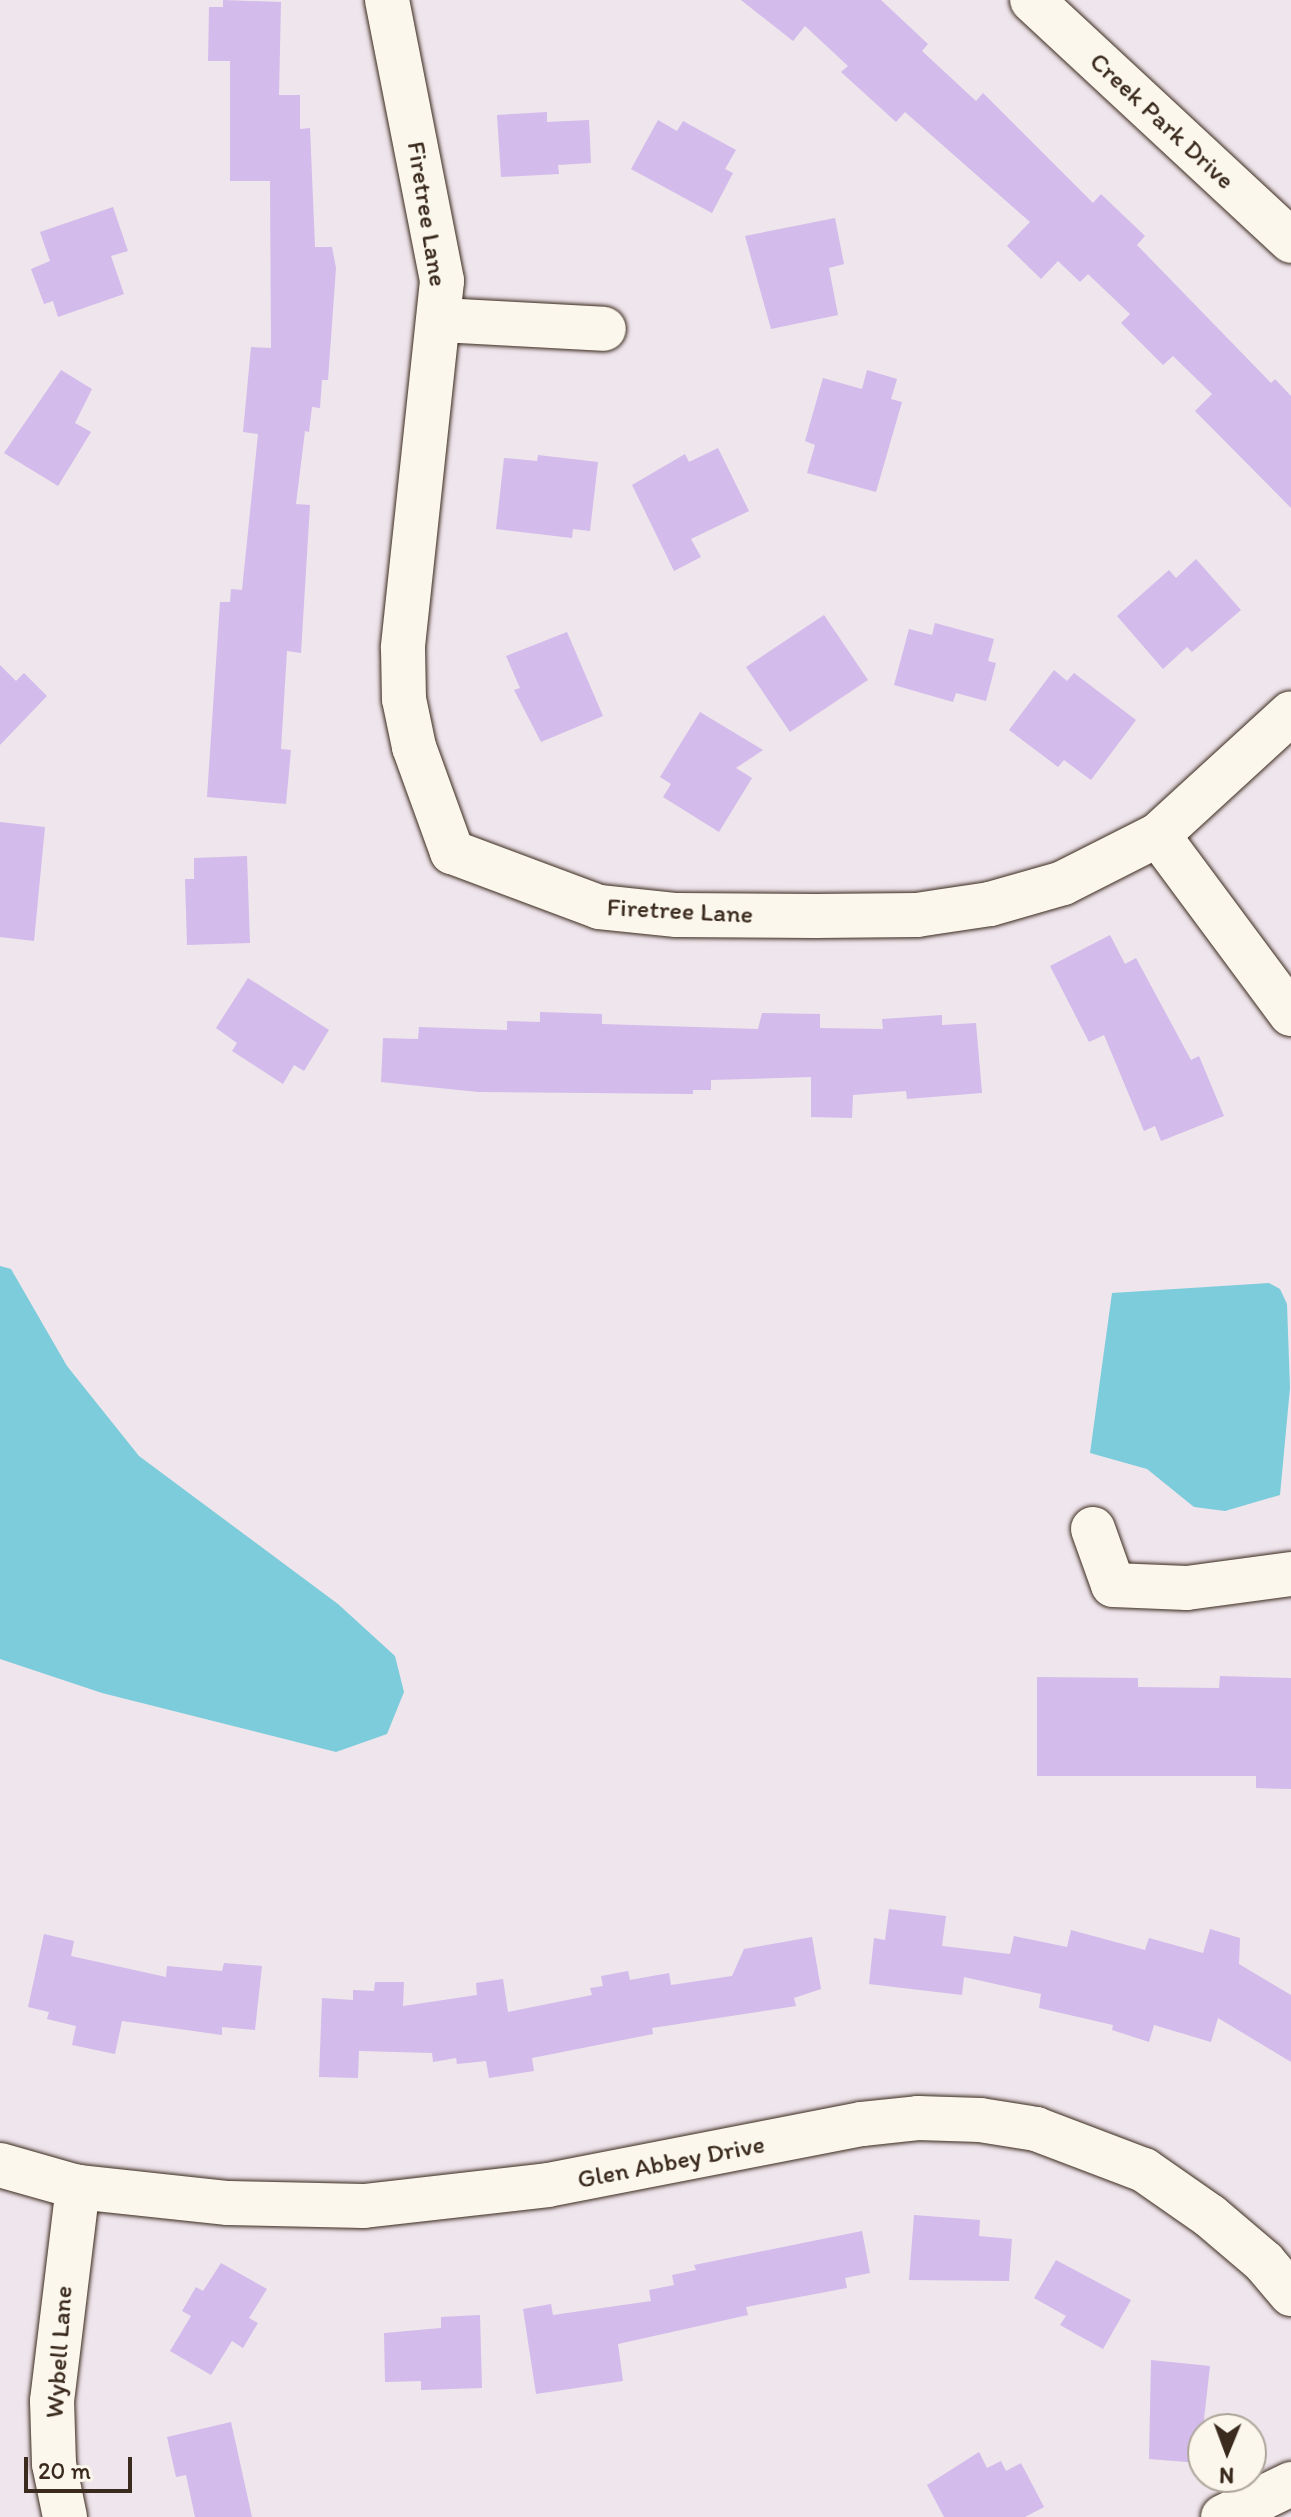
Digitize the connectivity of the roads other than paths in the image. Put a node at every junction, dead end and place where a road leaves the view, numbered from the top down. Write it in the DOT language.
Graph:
graph roads {
  1 [pos="387,0"];
  2 [pos="1032,0"];
  3 [pos="1291,241"];
  4 [pos="440,320"];
  5 [pos="604,329"];
  6 [pos="1291,713"];
  7 [pos="1158,835"];
  8 [pos="1291,1014"];
  9 [pos="1093,1529"];
  10 [pos="1291,1574"];
  11 [pos="0,2165"];
  12 [pos="78,2187"];
  13 [pos="1291,2294"];
  14 [pos="1291,2484"];
  15 [pos="65,2517"];
  16 [pos="1223,2517"];
  1 -- 4 [label="street, Firetree Lane"];
  2 -- 3 [label="street, Creek Park Drive"];
  4 -- 5 [label="street"];
  4 -- 7 [label="street, Firetree Lane"];
  6 -- 7 [label="street, Firetree Lane"];
  7 -- 8 [label="street"];
  9 -- 10 [label="street"];
  11 -- 12 [label="street, Glen Abbey Drive"];
  12 -- 13 [label="street, Glen Abbey Drive"];
  12 -- 15 [label="street, Wybell Lane"];
  14 -- 16 [label="street"];
}
